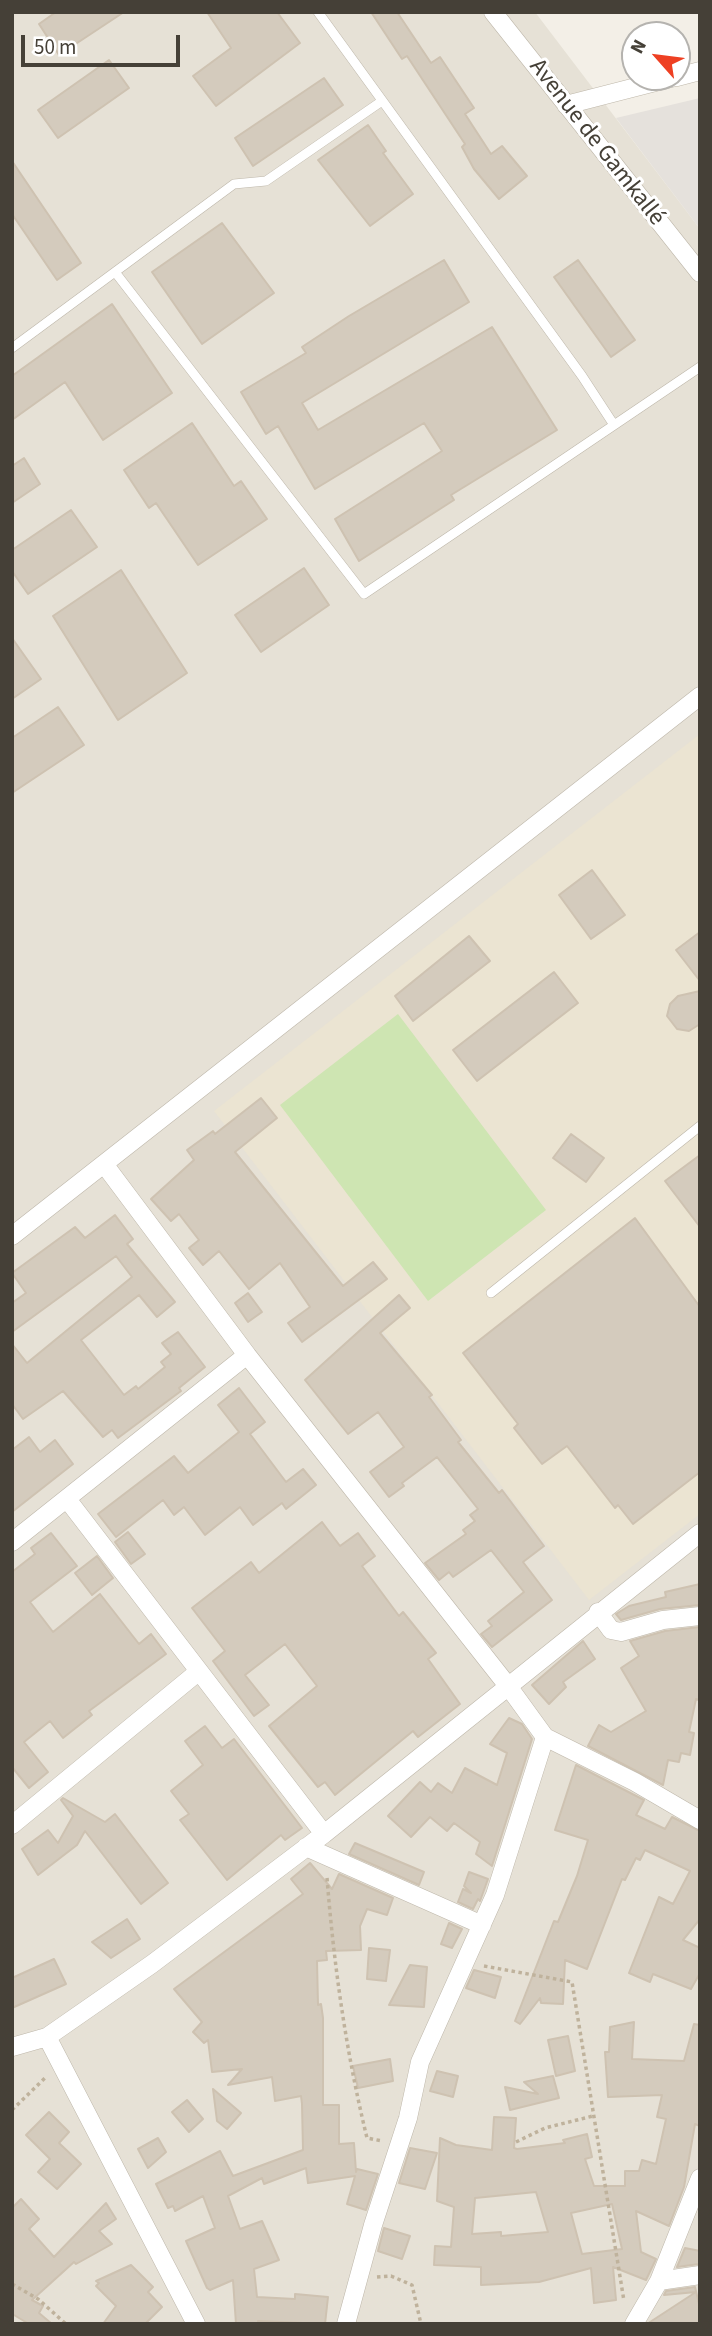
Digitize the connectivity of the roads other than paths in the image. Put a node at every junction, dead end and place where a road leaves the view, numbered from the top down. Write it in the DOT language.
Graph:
graph roads {
  1 [pos="318,12"];
  2 [pos="493,12"];
  3 [pos="621,91"];
  4 [pos="382,101"];
  5 [pos="566,105"];
  6 [pos="114,272"];
  7 [pos="700,273"];
  8 [pos="12,348"];
  9 [pos="700,367"];
  10 [pos="614,425"];
  11 [pos="700,696"];
  12 [pos="700,1126"];
  13 [pos="104,1164"];
  14 [pos="12,1236"];
  15 [pos="491,1293"];
  16 [pos="247,1355"];
  17 [pos="67,1499"];
  18 [pos="700,1533"];
  19 [pos="12,1542"];
  20 [pos="598,1612"];
  21 [pos="700,1616"];
  22 [pos="198,1672"];
  23 [pos="508,1686"];
  24 [pos="545,1737"];
  25 [pos="700,1820"];
  26 [pos="12,1825"];
  27 [pos="324,1834"];
  28 [pos="306,1847"];
  29 [pos="482,1925"];
  30 [pos="47,2037"];
  31 [pos="12,2047"];
  32 [pos="700,2178"];
  33 [pos="700,2275"];
  34 [pos="659,2281"];
  35 [pos="630,2318"];
  36 [pos="196,2324"];
  37 [pos="346,2324"];
  1 -- 4 [label="lane"];
  2 -- 5 [label="street, Avenue de Gamkallé"];
  3 -- 5 [label="street"];
  4 -- 6 [label="lane"];
  4 -- 10 [label="lane"];
  5 -- 7 [label="street, Avenue de Gamkallé"];
  6 -- 8 [label="lane"];
  6 -- 10 [label="lane"];
  9 -- 10 [label="lane"];
  11 -- 13 [label="street"];
  12 -- 15 [label="lane"];
  13 -- 14 [label="street"];
  13 -- 16 [label="street"];
  16 -- 17 [label="street"];
  16 -- 23 [label="street"];
  17 -- 19 [label="street"];
  17 -- 22 [label="street"];
  18 -- 20 [label="street"];
  20 -- 21 [label="street"];
  20 -- 23 [label="street"];
  22 -- 26 [label="street"];
  22 -- 27 [label="street"];
  23 -- 24 [label="street"];
  23 -- 27 [label="street"];
  24 -- 25 [label="street"];
  24 -- 29 [label="street"];
  27 -- 28 [label="street"];
  28 -- 29 [label="street"];
  28 -- 30 [label="street"];
  29 -- 37 [label="street"];
  30 -- 31 [label="street"];
  30 -- 36 [label="street"];
  32 -- 34 [label="street"];
  33 -- 34 [label="street"];
  34 -- 35 [label="street"];
}
